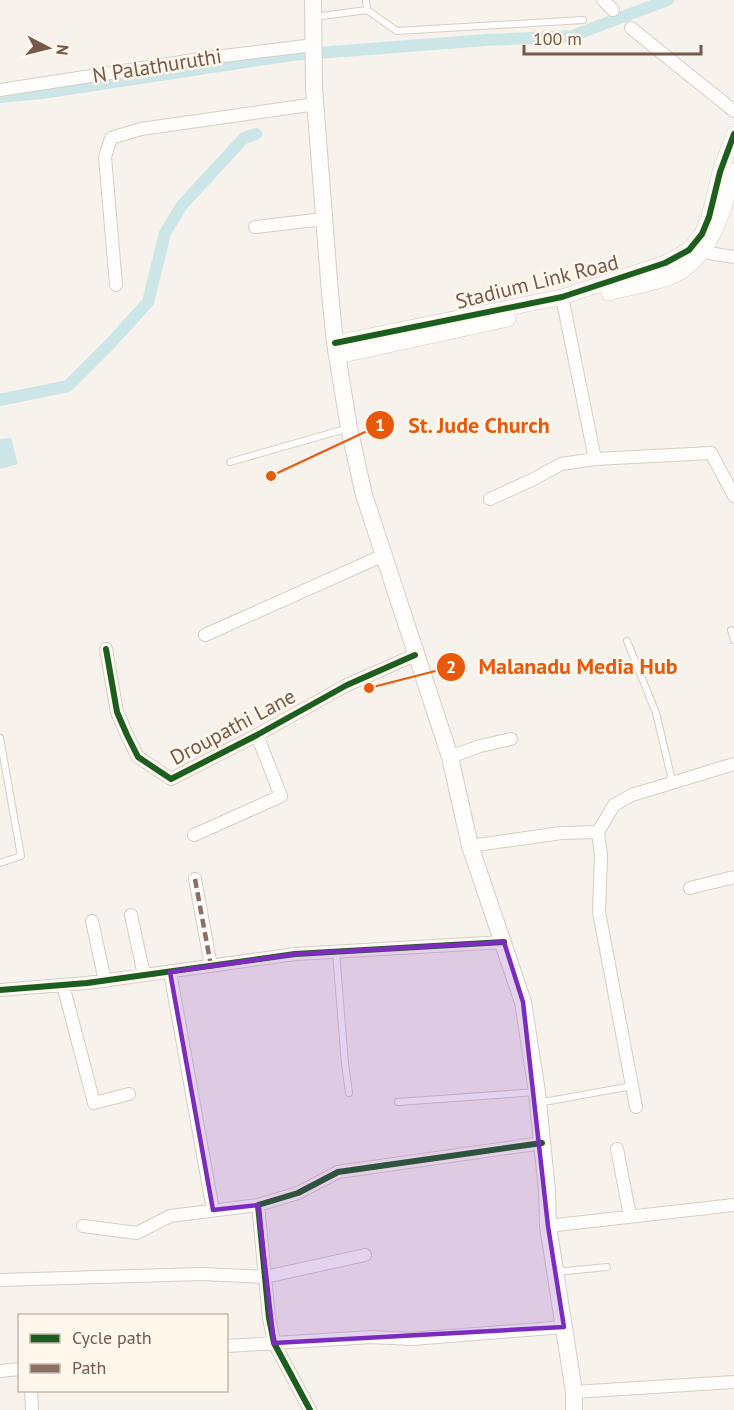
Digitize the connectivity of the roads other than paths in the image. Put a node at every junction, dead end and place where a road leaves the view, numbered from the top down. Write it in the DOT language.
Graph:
graph roads {
  1 [pos="313,0"];
  2 [pos="366,0"];
  3 [pos="603,0"];
  4 [pos="367,10"];
  5 [pos="613,10"];
  6 [pos="583,20"];
  7 [pos="313,21"];
  8 [pos="631,28"];
  9 [pos="314,45"];
  10 [pos="0,90"];
  11 [pos="315,96"];
  12 [pos="734,111"];
  13 [pos="734,134"];
  14 [pos="734,171"];
  15 [pos="324,219"];
  16 [pos="255,227"];
  17 [pos="703,252"];
  18 [pos="734,257"];
  19 [pos="116,285"];
  20 [pos="563,301"];
  21 [pos="336,350"];
  22 [pos="349,428"];
  23 [pos="595,459"];
  24 [pos="230,462"];
  25 [pos="734,496"];
  26 [pos="490,499"];
  27 [pos="384,555"];
  28 [pos="731,630"];
  29 [pos="205,635"];
  30 [pos="734,640"];
  31 [pos="627,641"];
  32 [pos="106,649"];
  33 [pos="415,655"];
  34 [pos="257,735"];
  35 [pos="0,738"];
  36 [pos="511,739"];
  37 [pos="450,757"];
  38 [pos="734,764"];
  39 [pos="667,784"];
  40 [pos="598,832"];
  41 [pos="194,835"];
  42 [pos="470,846"];
  43 [pos="0,863"];
  44 [pos="734,877"];
  45 [pos="195,879"];
  46 [pos="690,888"];
  47 [pos="131,915"];
  48 [pos="93,921"];
  49 [pos="504,942"];
  50 [pos="336,952"];
  51 [pos="211,966"];
  52 [pos="170,972"];
  53 [pos="144,975"];
  54 [pos="105,981"];
  55 [pos="63,985"];
  56 [pos="0,990"];
  57 [pos="632,1086"];
  58 [pos="349,1093"];
  59 [pos="129,1094"];
  60 [pos="537,1098"];
  61 [pos="398,1102"];
  62 [pos="636,1107"];
  63 [pos="542,1143"];
  64 [pos="617,1149"];
  65 [pos="258,1205"];
  66 [pos="734,1205"];
  67 [pos="213,1210"];
  68 [pos="630,1216"];
  69 [pos="83,1226"];
  70 [pos="548,1226"];
  71 [pos="365,1256"];
  72 [pos="607,1267"];
  73 [pos="555,1272"];
  74 [pos="265,1277"];
  75 [pos="0,1280"];
  76 [pos="564,1327"];
  77 [pos="273,1342"];
  78 [pos="228,1346"];
  79 [pos="18,1369"];
  80 [pos="0,1371"];
  81 [pos="734,1382"];
  82 [pos="31,1392"];
  83 [pos="574,1392"];
  84 [pos="32,1410"];
  85 [pos="310,1410"];
  86 [pos="574,1410"];
  1 -- 7 [label="main road"];
  2 -- 4 [label="lane"];
  3 -- 5 [label="street"];
  4 -- 6 [label="lane"];
  4 -- 7 [label="lane"];
  7 -- 9 [label="main road"];
  7 -- 11 [label="main road"];
  8 -- 12 [label="street"];
  9 -- 10 [label="street, N Palathuruthi"];
  9 -- 11 [label="main road"];
  11 -- 15 [label="main road"];
  11 -- 19 [label="street"];
  13 -- 20 [label="street, Stadium Link Road"];
  14 -- 17 [label="street, Stadium Link Road"];
  15 -- 16 [label="street"];
  15 -- 21 [label="main road"];
  17 -- 18 [label="street"];
  17 -- 20 [label="street, Stadium Link Road"];
  20 -- 21 [label="street, Stadium Link Road"];
  20 -- 23 [label="street"];
  21 -- 22 [label="main road"];
  22 -- 24 [label="lane"];
  22 -- 27 [label="main road"];
  23 -- 25 [label="street"];
  23 -- 26 [label="street"];
  27 -- 29 [label="street"];
  27 -- 33 [label="main road"];
  28 -- 30 [label="lane"];
  31 -- 39 [label="lane"];
  32 -- 34 [label="street, Droupathi Lane"];
  33 -- 34 [label="street, Droupathi Lane"];
  33 -- 37 [label="main road"];
  34 -- 41 [label="street"];
  35 -- 43 [label="lane"];
  36 -- 37 [label="street"];
  37 -- 42 [label="main road"];
  38 -- 39 [label="street"];
  39 -- 40 [label="street"];
  40 -- 42 [label="street"];
  40 -- 57 [label="street"];
  42 -- 49 [label="main road"];
  44 -- 46 [label="street"];
  45 -- 51 [label="street"];
  47 -- 53 [label="street"];
  48 -- 54 [label="street"];
  49 -- 50 [label="street"];
  49 -- 60 [label="main road"];
  50 -- 51 [label="street"];
  50 -- 58 [label="lane"];
  51 -- 52 [label="street"];
  52 -- 53 [label="street"];
  52 -- 67 [label="street"];
  53 -- 54 [label="street"];
  54 -- 55 [label="street"];
  55 -- 56 [label="street"];
  55 -- 59 [label="street"];
  57 -- 60 [label="lane"];
  57 -- 62 [label="street"];
  60 -- 61 [label="lane"];
  60 -- 63 [label="main road"];
  63 -- 65 [label="street"];
  63 -- 70 [label="main road"];
  64 -- 68 [label="street"];
  65 -- 67 [label="street"];
  65 -- 74 [label="street"];
  66 -- 68 [label="street"];
  67 -- 69 [label="street"];
  68 -- 70 [label="street"];
  70 -- 73 [label="main road"];
  71 -- 74 [label="street"];
  72 -- 73 [label="lane"];
  73 -- 76 [label="main road"];
  74 -- 75 [label="street"];
  74 -- 77 [label="street"];
  76 -- 77 [label="street"];
  76 -- 83 [label="main road"];
  77 -- 78 [label="street"];
  77 -- 85 [label="street"];
  79 -- 80 [label="street"];
  81 -- 83 [label="street"];
  82 -- 84 [label="street"];
  83 -- 86 [label="main road"];
}
